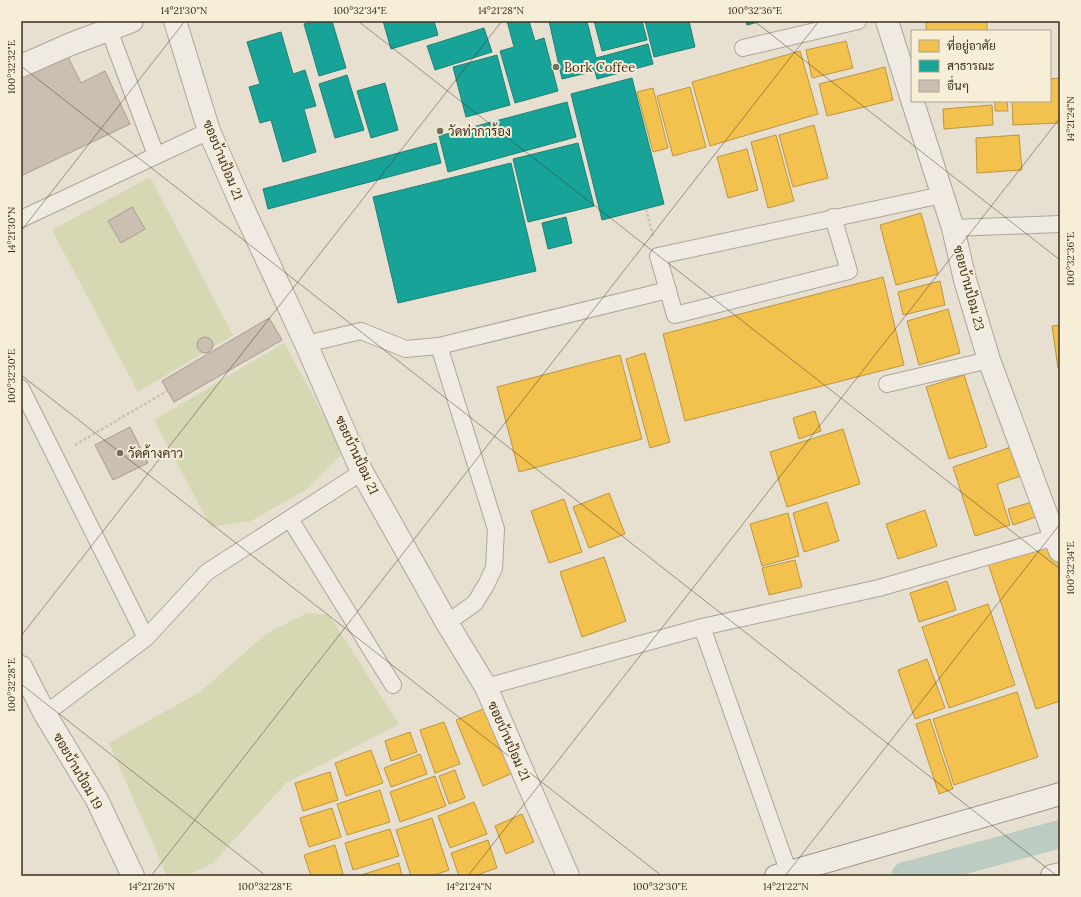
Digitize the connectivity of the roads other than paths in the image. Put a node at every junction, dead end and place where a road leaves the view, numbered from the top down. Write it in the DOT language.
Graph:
graph roads {
  1 [pos="132,21"];
  2 [pos="175,21"];
  3 [pos="858,21"];
  4 [pos="887,21"];
  5 [pos="109,30"];
  6 [pos="742,48"];
  7 [pos="21,66"];
  8 [pos="911,97"];
  9 [pos="913,102"];
  10 [pos="209,131"];
  11 [pos="156,155"];
  12 [pos="942,195"];
  13 [pos="833,217"];
  14 [pos="21,219"];
  15 [pos="1060,224"];
  16 [pos="953,228"];
  17 [pos="668,290"];
  18 [pos="306,344"];
  19 [pos="439,346"];
  20 [pos="990,360"];
  21 [pos="887,384"];
  22 [pos="21,388"];
  23 [pos="362,472"];
  24 [pos="290,519"];
  25 [pos="1057,544"];
  26 [pos="447,623"];
  27 [pos="702,627"];
  28 [pos="146,638"];
  29 [pos="21,667"];
  30 [pos="394,685"];
  31 [pos="486,686"];
  32 [pos="45,714"];
  33 [pos="1060,794"];
  34 [pos="782,874"];
  35 [pos="1060,874"];
  36 [pos="133,876"];
  37 [pos="568,876"];
  38 [pos="1052,876"];
  1 -- 5 [label="street"];
  2 -- 10 [label="street, ซอยบ้านป้อม 21"];
  3 -- 6 [label="lane"];
  4 -- 8 [label="street, ซอยบ้านป้อม 23"];
  5 -- 7 [label="street"];
  5 -- 11 [label="lane"];
  9 -- 12 [label="street, ซอยบ้านป้อม 23"];
  10 -- 11 [label="lane"];
  10 -- 18 [label="street, ซอยบ้านป้อม 21"];
  11 -- 14 [label="lane"];
  12 -- 13 [label="lane"];
  12 -- 16 [label="street, ซอยบ้านป้อม 23"];
  13 -- 17 [label="lane"];
  13 -- 17 [label="lane"];
  15 -- 16 [label="lane"];
  16 -- 20 [label="street, ซอยบ้านป้อม 23"];
  17 -- 19 [label="lane"];
  18 -- 19 [label="lane"];
  18 -- 23 [label="street, ซอยบ้านป้อม 21"];
  19 -- 26 [label="lane"];
  20 -- 21 [label="lane"];
  20 -- 25 [label="street, ซอยบ้านป้อม 23"];
  22 -- 28 [label="lane"];
  23 -- 24 [label="lane"];
  23 -- 26 [label="street, ซอยบ้านป้อม 21"];
  24 -- 28 [label="lane"];
  24 -- 30 [label="lane"];
  25 -- 27 [label="lane"];
  26 -- 31 [label="street, ซอยบ้านป้อม 21"];
  27 -- 31 [label="lane"];
  27 -- 34 [label="lane"];
  28 -- 32 [label="lane"];
  29 -- 32 [label="street, ซอยบ้านป้อม 19"];
  31 -- 37 [label="street, ซอยบ้านป้อม 21"];
  32 -- 36 [label="street, ซอยบ้านป้อม 19"];
  33 -- 34 [label="street"];
  35 -- 38 [label="street"];
}
